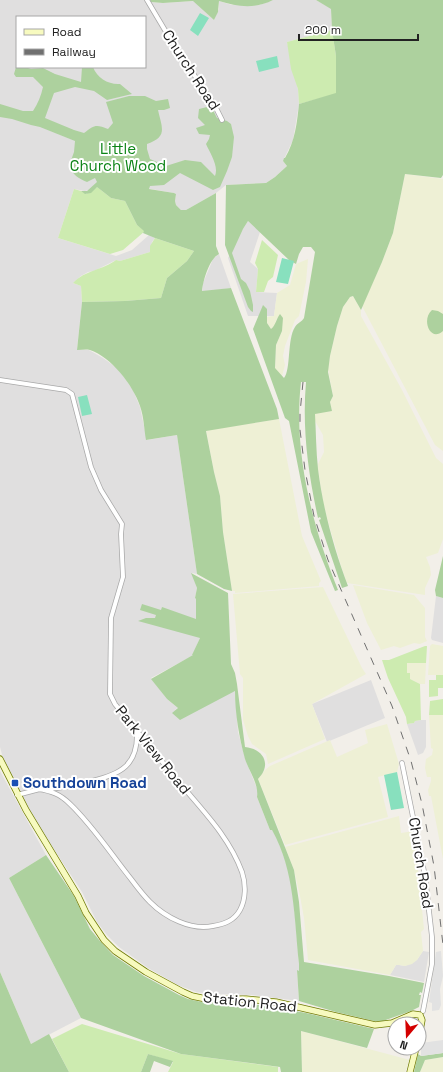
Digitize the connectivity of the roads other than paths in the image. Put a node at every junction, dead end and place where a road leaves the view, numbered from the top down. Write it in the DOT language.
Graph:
graph roads {
  1 [pos="147,0"];
  2 [pos="222,120"];
  3 [pos="0,380"];
  4 [pos="137,732"];
  5 [pos="0,760"];
  6 [pos="402,763"];
  7 [pos="38,789"];
  8 [pos="18,795"];
  9 [pos="422,1013"];
  10 [pos="414,1056"];
  11 [pos="410,1072"];
  1 -- 2 [label="street, Church Road"];
  3 -- 4 [label="street, Park View Road"];
  4 -- 7 [label="street"];
  4 -- 7 [label="street, Park View Road"];
  5 -- 8 [label="street, Station Road"];
  6 -- 9 [label="street, Church Road"];
  7 -- 8 [label="street"];
  8 -- 9 [label="street, Station Road"];
  10 -- 11 [label="street"];
}
